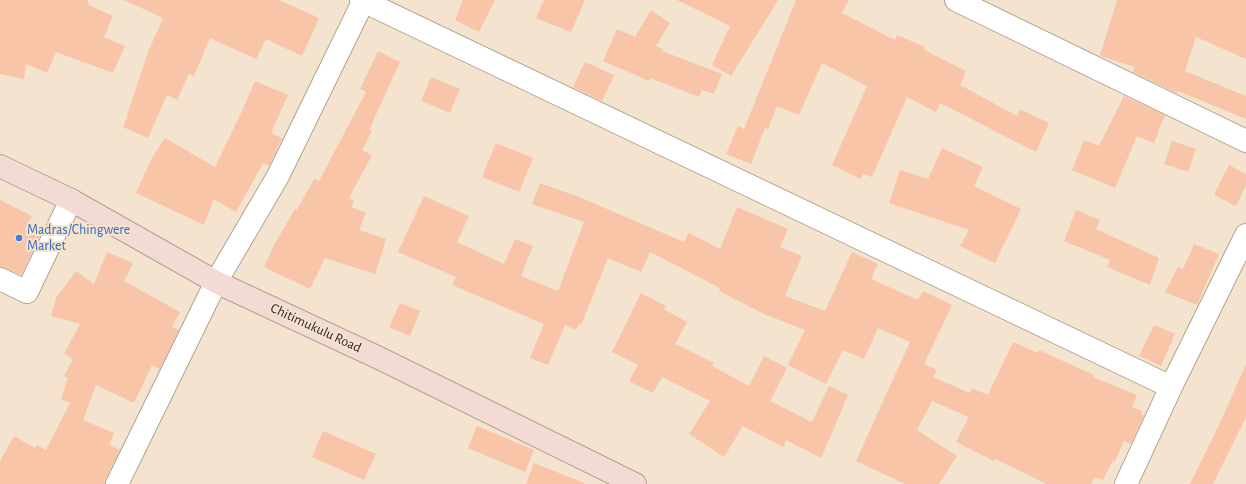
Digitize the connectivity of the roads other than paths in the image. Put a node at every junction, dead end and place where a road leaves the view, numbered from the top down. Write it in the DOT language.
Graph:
graph roads {
  1 [pos="362,0"];
  2 [pos="956,0"];
  3 [pos="1246,141"];
  4 [pos="0,166"];
  5 [pos="71,200"];
  6 [pos="1246,235"];
  7 [pos="0,279"];
  8 [pos="216,282"];
  9 [pos="1171,387"];
  10 [pos="117,484"];
  11 [pos="635,484"];
  12 [pos="1126,484"];
  1 -- 8 [label="street"];
  1 -- 9 [label="street"];
  2 -- 3 [label="street"];
  4 -- 5 [label="street, Chitimukulu Road"];
  5 -- 7 [label="street"];
  5 -- 8 [label="street, Chitimukulu Road"];
  6 -- 9 [label="street"];
  8 -- 10 [label="street"];
  8 -- 11 [label="street, Chitimukulu Road"];
  9 -- 12 [label="street"];
}
